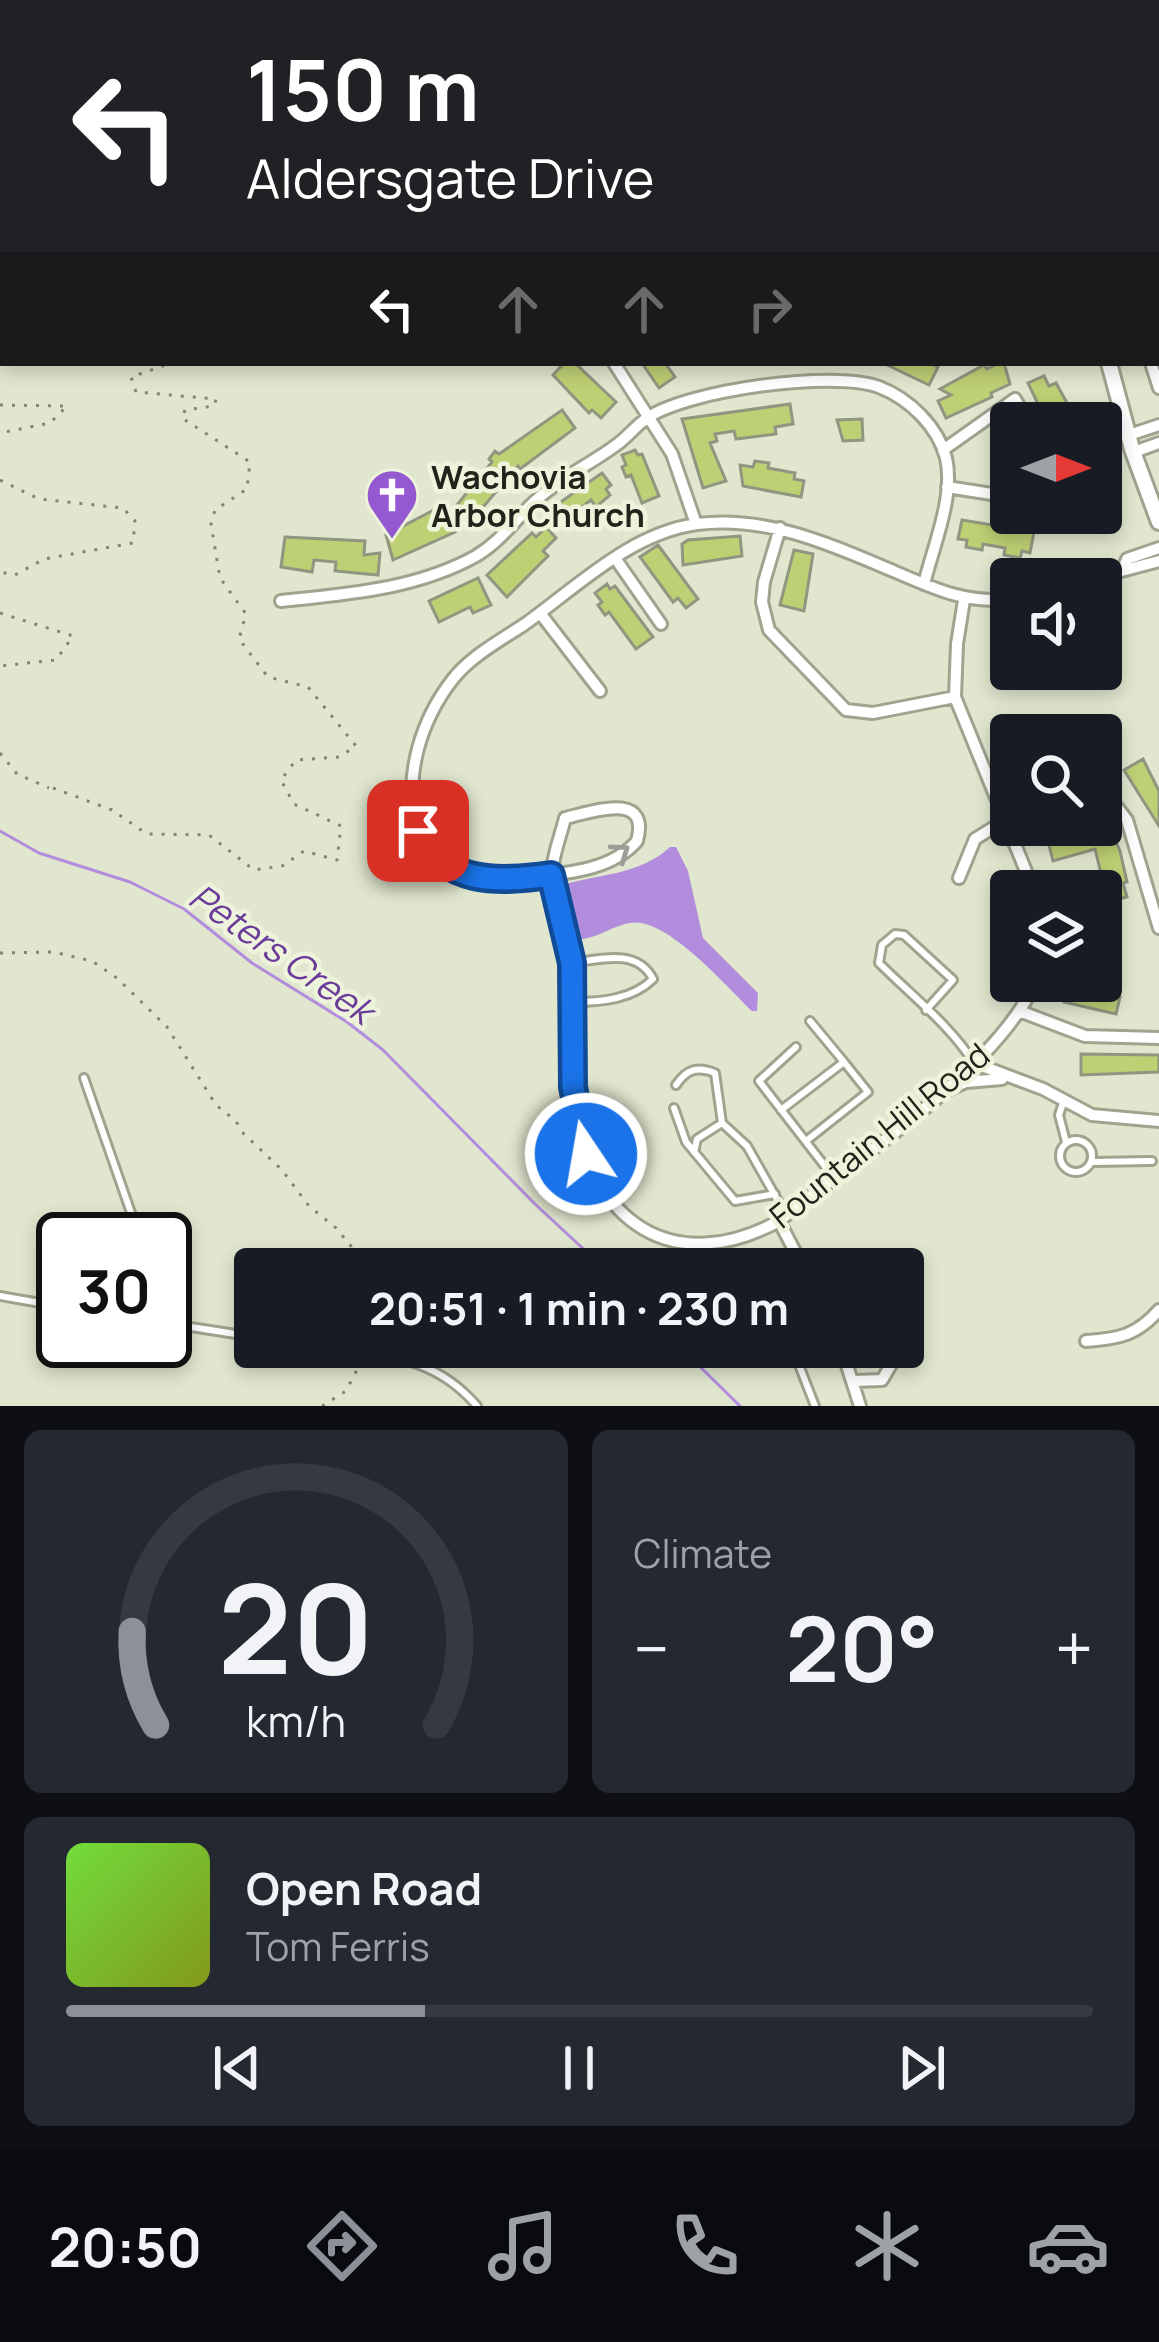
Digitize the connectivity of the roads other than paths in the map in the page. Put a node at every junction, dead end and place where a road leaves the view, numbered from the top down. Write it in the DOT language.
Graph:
graph roads {
  1 [pos="616,366"];
  2 [pos="1110,366"];
  3 [pos="990,416"];
  4 [pos="648,417"];
  5 [pos="1159,425"];
  6 [pos="1129,435"];
  7 [pos="1159,443"];
  8 [pos="943,450"];
  9 [pos="1134,452"];
  10 [pos="947,488"];
  11 [pos="990,494"];
  12 [pos="1159,522"];
  13 [pos="696,524"];
  14 [pos="780,528"];
  15 [pos="1159,548"];
  16 [pos="615,557"];
  17 [pos="1159,561"];
  18 [pos="1124,567"];
  19 [pos="924,584"];
  20 [pos="990,599"];
  21 [pos="964,600"];
  22 [pos="281,601"];
  23 [pos="540,613"];
  24 [pos="661,623"];
  25 [pos="600,691"];
  26 [pos="956,698"];
  27 [pos="990,785"];
  28 [pos="1122,814"];
  29 [pos="990,830"];
  30 [pos="551,875"];
  31 [pos="959,878"];
  32 [pos="1159,928"];
  33 [pos="572,963"];
  34 [pos="1027,1002"];
  35 [pos="574,1003"];
  36 [pos="926,1010"];
  37 [pos="1022,1012"];
  38 [pos="810,1021"];
  39 [pos="1159,1037"];
  40 [pos="796,1047"];
  41 [pos="844,1062"];
  42 [pos="974,1064"];
  43 [pos="84,1078"];
  44 [pos="1013,1079"];
  45 [pos="676,1085"];
  46 [pos="936,1095"];
  47 [pos="1064,1100"];
  48 [pos="674,1108"];
  49 [pos="781,1110"];
  50 [pos="1159,1121"];
  51 [pos="722,1123"];
  52 [pos="806,1142"];
  53 [pos="1066,1143"];
  54 [pos="694,1153"];
  55 [pos="1152,1160"];
  56 [pos="1092,1162"];
  57 [pos="833,1178"];
  58 [pos="775,1194"];
  59 [pos="131,1212"];
  60 [pos="782,1218"];
  61 [pos="792,1248"];
  62 [pos="0,1296"];
  63 [pos="36,1302"];
  64 [pos="1159,1310"];
  65 [pos="192,1327"];
  66 [pos="234,1334"];
  67 [pos="1086,1341"];
  68 [pos="429,1368"];
  69 [pos="800,1368"];
  70 [pos="849,1368"];
  71 [pos="889,1368"];
  72 [pos="854,1382"];
  73 [pos="477,1406"];
  74 [pos="815,1406"];
  75 [pos="860,1406"];
  1 -- 4 [label="street"];
  2 -- 6 [label="street"];
  3 -- 8 [label="street"];
  4 -- 8 [label="street"];
  4 -- 13 [label="street"];
  4 -- 22 [label="street"];
  5 -- 6 [label="street"];
  6 -- 9 [label="street"];
  7 -- 9 [label="street"];
  8 -- 10 [label="street"];
  9 -- 12 [label="street"];
  10 -- 11 [label="street"];
  10 -- 19 [label="street"];
  13 -- 14 [label="street"];
  13 -- 16 [label="street"];
  14 -- 19 [label="street"];
  14 -- 26 [label="street"];
  15 -- 18 [label="street"];
  16 -- 23 [label="street"];
  16 -- 24 [label="street"];
  17 -- 18 [label="street"];
  19 -- 21 [label="street"];
  20 -- 21 [label="street"];
  21 -- 26 [label="street"];
  23 -- 25 [label="street"];
  23 -- 30 [label="street"];
  26 -- 27 [label="street"];
  28 -- 32 [label="street"];
  29 -- 31 [label="street"];
  30 -- 30 [label="street, one-way"];
  30 -- 33 [label="street, Fountain Hill Road"];
  33 -- 35 [label="street, Fountain Hill Road"];
  33 -- 35 [label="lane"];
  34 -- 37 [label="street, Fountain Hill Road"];
  35 -- 60 [label="street, Fountain Hill Road"];
  36 -- 36 [label="lane"];
  36 -- 42 [label="lane"];
  37 -- 39 [label="street"];
  37 -- 42 [label="street, Fountain Hill Road"];
  38 -- 41 [label="lane"];
  40 -- 49 [label="lane"];
  41 -- 49 [label="lane"];
  41 -- 52 [label="lane"];
  42 -- 44 [label="street"];
  42 -- 46 [label="street, Fountain Hill Road"];
  43 -- 59 [label="lane"];
  44 -- 46 [label="street"];
  44 -- 47 [label="street"];
  45 -- 51 [label="lane"];
  46 -- 57 [label="street, Fountain Hill Road"];
  47 -- 50 [label="street"];
  47 -- 53 [label="lane"];
  48 -- 54 [label="lane"];
  49 -- 52 [label="lane"];
  51 -- 54 [label="lane"];
  51 -- 58 [label="lane"];
  52 -- 57 [label="lane"];
  53 -- 56 [label="lane"];
  53 -- 56 [label="lane"];
  54 -- 58 [label="lane"];
  55 -- 56 [label="lane"];
  57 -- 60 [label="street, Fountain Hill Road"];
  58 -- 60 [label="lane"];
  60 -- 61 [label="street"];
  62 -- 63 [label="lane"];
  64 -- 67 [label="street"];
  65 -- 66 [label="lane"];
  68 -- 73 [label="lane"];
  69 -- 74 [label="lane"];
  70 -- 72 [label="street"];
  71 -- 72 [label="street"];
  72 -- 75 [label="street"];
}
